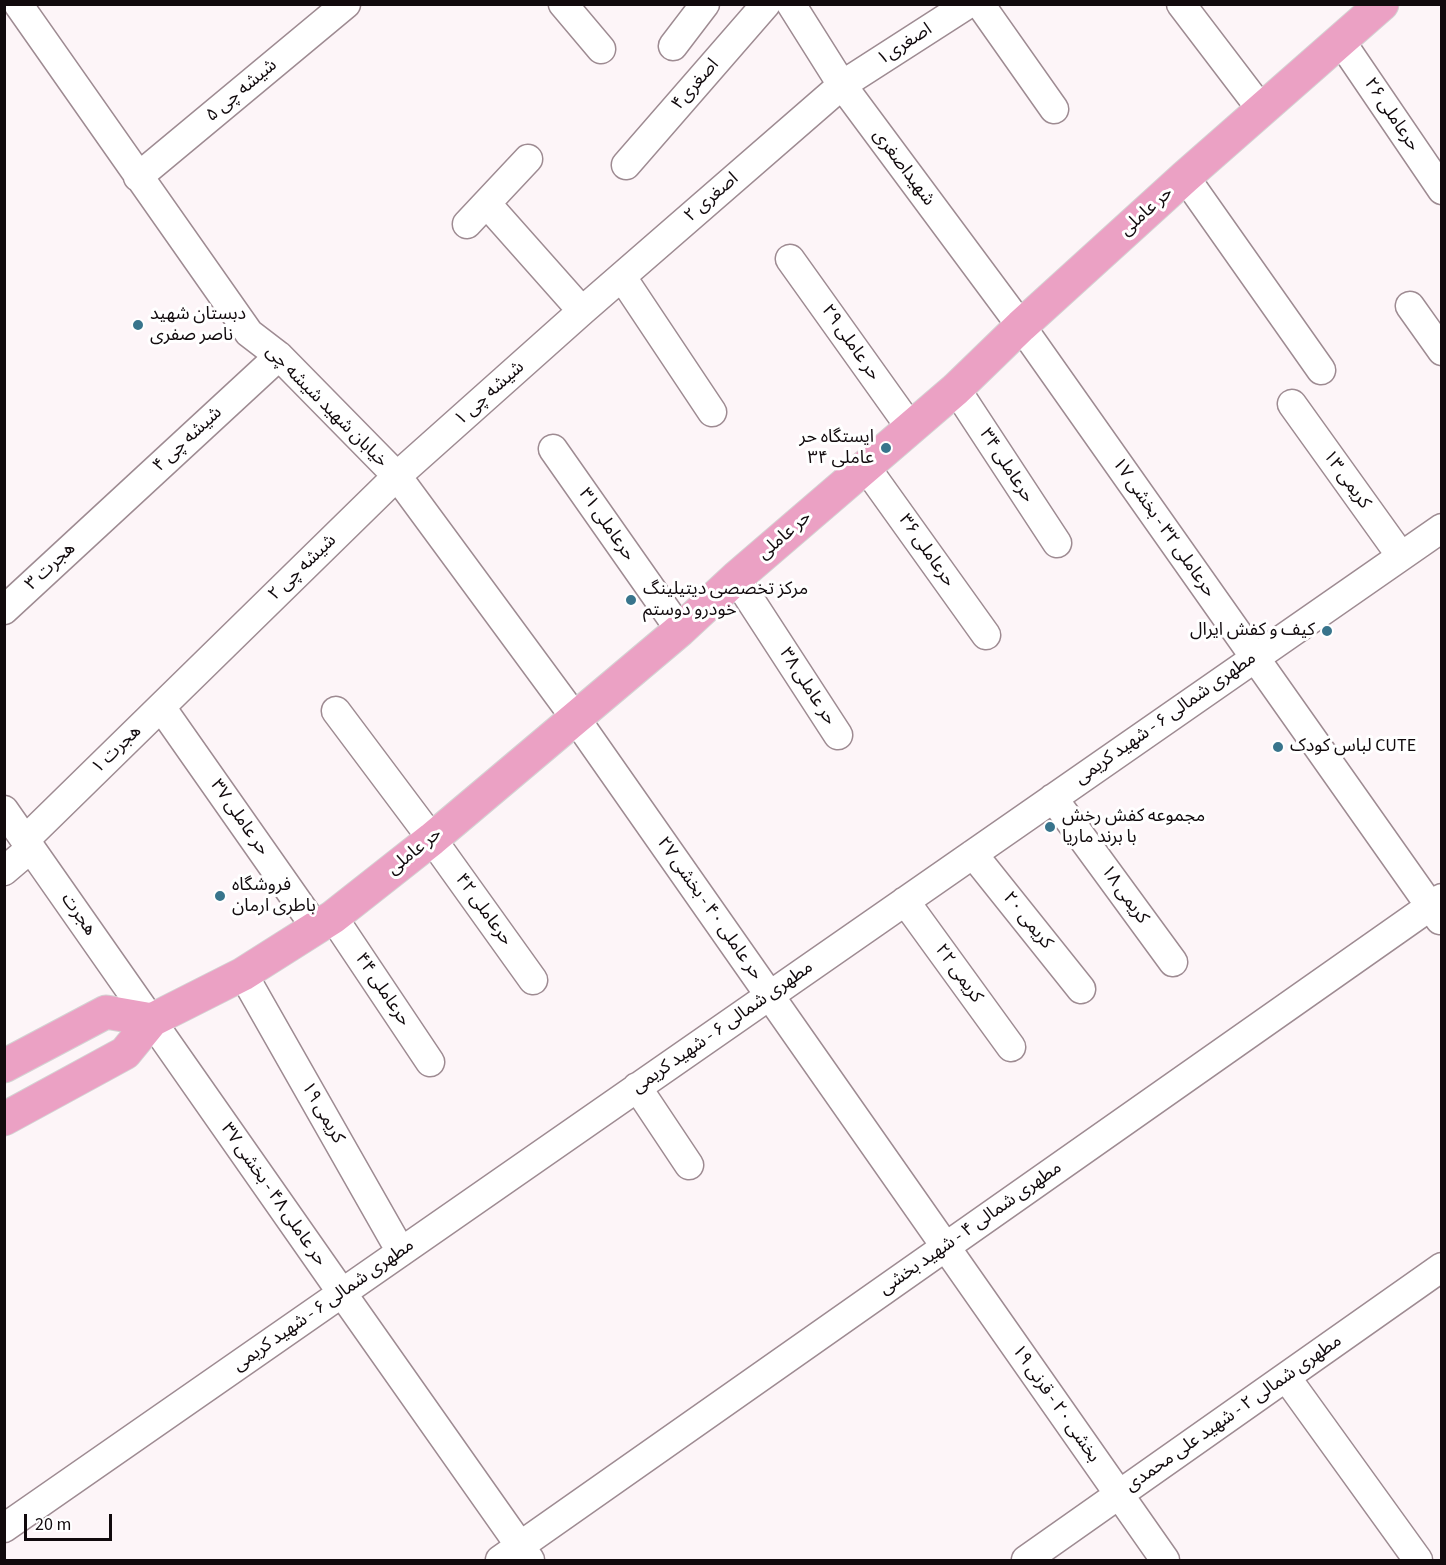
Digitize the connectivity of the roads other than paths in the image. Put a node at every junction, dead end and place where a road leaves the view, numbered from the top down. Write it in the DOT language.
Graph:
graph roads {
  1 [pos="18,4"];
  2 [pos="346,4"];
  3 [pos="563,4"];
  4 [pos="705,4"];
  5 [pos="766,4"];
  6 [pos="791,4"];
  7 [pos="968,4"];
  8 [pos="981,4"];
  9 [pos="1181,4"];
  10 [pos="1382,4"];
  11 [pos="1340,40"];
  12 [pos="673,46"];
  13 [pos="601,49"];
  14 [pos="842,86"];
  15 [pos="1054,109"];
  16 [pos="1261,109"];
  17 [pos="528,159"];
  18 [pos="626,165"];
  19 [pos="138,177"];
  20 [pos="1185,177"];
  21 [pos="1442,190"];
  22 [pos="487,204"];
  23 [pos="467,224"];
  24 [pos="790,259"];
  25 [pos="622,277"];
  26 [pos="1410,306"];
  27 [pos="582,311"];
  28 [pos="1021,326"];
  29 [pos="1442,351"];
  30 [pos="279,356"];
  31 [pos="1320,370"];
  32 [pos="956,389"];
  33 [pos="1292,404"];
  34 [pos="712,412"];
  35 [pos="910,427"];
  36 [pos="553,449"];
  37 [pos="866,466"];
  38 [pos="397,476"];
  39 [pos="97,524"];
  40 [pos="1442,528"];
  41 [pos="1057,543"];
  42 [pos="1401,556"];
  43 [pos="736,578"];
  44 [pos="4,610"];
  45 [pos="680,630"];
  46 [pos="986,635"];
  47 [pos="1255,658"];
  48 [pos="209,660"];
  49 [pos="161,707"];
  50 [pos="336,711"];
  51 [pos="576,719"];
  52 [pos="838,735"];
  53 [pos="1053,798"];
  54 [pos="4,810"];
  55 [pos="432,839"];
  56 [pos="28,844"];
  57 [pos="973,854"];
  58 [pos="4,871"];
  59 [pos="905,901"];
  60 [pos="1438,908"];
  61 [pos="325,923"];
  62 [pos="1173,962"];
  63 [pos="243,975"];
  64 [pos="533,980"];
  65 [pos="1081,989"];
  66 [pos="770,996"];
  67 [pos="152,1020"];
  68 [pos="1011,1047"];
  69 [pos="430,1062"];
  70 [pos="4,1066"];
  71 [pos="637,1088"];
  72 [pos="4,1119"];
  73 [pos="689,1164"];
  74 [pos="945,1247"];
  75 [pos="401,1252"];
  76 [pos="1440,1273"];
  77 [pos="342,1293"];
  78 [pos="1286,1377"];
  79 [pos="1119,1495"];
  80 [pos="4,1528"];
  81 [pos="517,1556"];
  82 [pos="1026,1560"];
  83 [pos="1165,1560"];
  84 [pos="1418,1560"];
  1 -- 19 [label="street, خیابان شهید شیشه چی"];
  2 -- 19 [label="street, شیشه چی ۵"];
  3 -- 13 [label="street"];
  4 -- 12 [label="street"];
  5 -- 18 [label="street, اصغری۴"];
  6 -- 14 [label="street, شهیداصغری"];
  7 -- 14 [label="street, اصغری۱"];
  8 -- 15 [label="street"];
  9 -- 16 [label="street"];
  10 -- 11 [label="main road, حر عاملی"];
  11 -- 16 [label="main road, حر عاملی"];
  11 -- 21 [label="street, حرعاملی ۲۶"];
  14 -- 25 [label="street, اصغری ۲"];
  14 -- 28 [label="street, شهیداصغری"];
  16 -- 20 [label="main road, حر عاملی"];
  17 -- 22 [label="street"];
  19 -- 30 [label="street, خیابان شهید شیشه چی"];
  20 -- 28 [label="main road, حر عاملی"];
  20 -- 31 [label="street"];
  22 -- 23 [label="street"];
  22 -- 27 [label="street"];
  24 -- 35 [label="street, حر عاملی ۲۹"];
  25 -- 27 [label="street, اصغری ۲"];
  25 -- 34 [label="street"];
  26 -- 29 [label="street"];
  27 -- 38 [label="street, شیشه چی ۱"];
  28 -- 32 [label="main road, حر عاملی"];
  28 -- 47 [label="street, حرعاملی ۳۲ - بخشی ۱۷"];
  30 -- 38 [label="street, خیابان شهید شیشه چی"];
  30 -- 39 [label="street, شیشه چی ۴"];
  32 -- 35 [label="main road, حر عاملی"];
  32 -- 41 [label="street, حرعاملی ۳۴"];
  33 -- 42 [label="street, کریمی ۱۳"];
  35 -- 37 [label="main road, حر عاملی"];
  36 -- 45 [label="street, حرعاملی ۳۱"];
  37 -- 43 [label="main road, حر عاملی"];
  37 -- 46 [label="street, حرعاملی ۳۶"];
  38 -- 48 [label="street, شیشه چی ۲"];
  38 -- 51 [label="street, خیابان شهید شیشه چی"];
  39 -- 44 [label="street, هجرت ۳"];
  40 -- 42 [label="street, مطهری شمالی ۶ - شهید کریمی"];
  42 -- 47 [label="street, مطهری شمالی ۶ - شهید کریمی"];
  43 -- 45 [label="main road, حر عاملی"];
  43 -- 52 [label="street, حر عاملی ۳۸"];
  45 -- 51 [label="main road, حر عاملی"];
  47 -- 53 [label="street, مطهری شمالی ۶ - شهید کریمی"];
  47 -- 60 [label="street, حرعاملی ۳۲ - بخشی ۱۷"];
  48 -- 49 [label="street, هجرت ۱"];
  49 -- 56 [label="street, هجرت ۱"];
  49 -- 61 [label="street, حر عاملی ۳۷"];
  50 -- 55 [label="street, حرعاملی ۴۲"];
  51 -- 55 [label="main road, حر عاملی"];
  51 -- 66 [label="street, حر عاملی ۴۰ - بخشی ۲۷"];
  53 -- 57 [label="street, مطهری شمالی ۶ - شهید کریمی"];
  53 -- 62 [label="street, کریمی ۱۸"];
  54 -- 56 [label="street, هجرت"];
  55 -- 61 [label="main road, حر عاملی"];
  55 -- 64 [label="street, حرعاملی ۴۲"];
  56 -- 58 [label="street, هجرت ۱"];
  56 -- 67 [label="street, هجرت"];
  57 -- 59 [label="street, مطهری شمالی ۶ - شهید کریمی"];
  57 -- 65 [label="street, کریمی ۲۰"];
  59 -- 66 [label="street, مطهری شمالی ۶ - شهید کریمی"];
  59 -- 68 [label="street, کریمی ۲۲"];
  60 -- 74 [label="street, مطهری شمالی ۴ - شهید بخشی"];
  61 -- 63 [label="main road, حر عاملی"];
  61 -- 69 [label="street, حرعاملی ۴۴"];
  63 -- 67 [label="main road, حر عاملی"];
  63 -- 75 [label="street, کریمی ۱۹"];
  66 -- 71 [label="street, مطهری شمالی ۶ - شهید کریمی"];
  66 -- 74 [label="street, حر عاملی ۴۰ - بخشی ۲۷"];
  67 -- 70 [label="main road"];
  67 -- 72 [label="main road, حر عاملی"];
  67 -- 77 [label="street, حر عاملی ۴۸ - بخشی ۳۷"];
  71 -- 73 [label="street"];
  71 -- 75 [label="street, مطهری شمالی ۶ - شهید کریمی"];
  74 -- 79 [label="street, بخشی ۲۰ - قرنی ۱۹"];
  74 -- 81 [label="street, مطهری شمالی ۴ - شهید بخشی"];
  75 -- 77 [label="street, مطهری شمالی ۶ - شهید کریمی"];
  76 -- 78 [label="street, مطهری شمالی ۲ - شهید علی محمدی"];
  77 -- 80 [label="street, مطهری شمالی ۶ - شهید کریمی"];
  77 -- 81 [label="street, حر عاملی ۴۸ - بخشی ۳۷"];
  78 -- 79 [label="street, مطهری شمالی ۲ - شهید علی محمدی"];
  78 -- 84 [label="street"];
  79 -- 82 [label="street, مطهری شمالی ۲ - شهید علی محمدی"];
  79 -- 83 [label="street, بخشی ۲۰ - قرنی ۱۹"];
}
